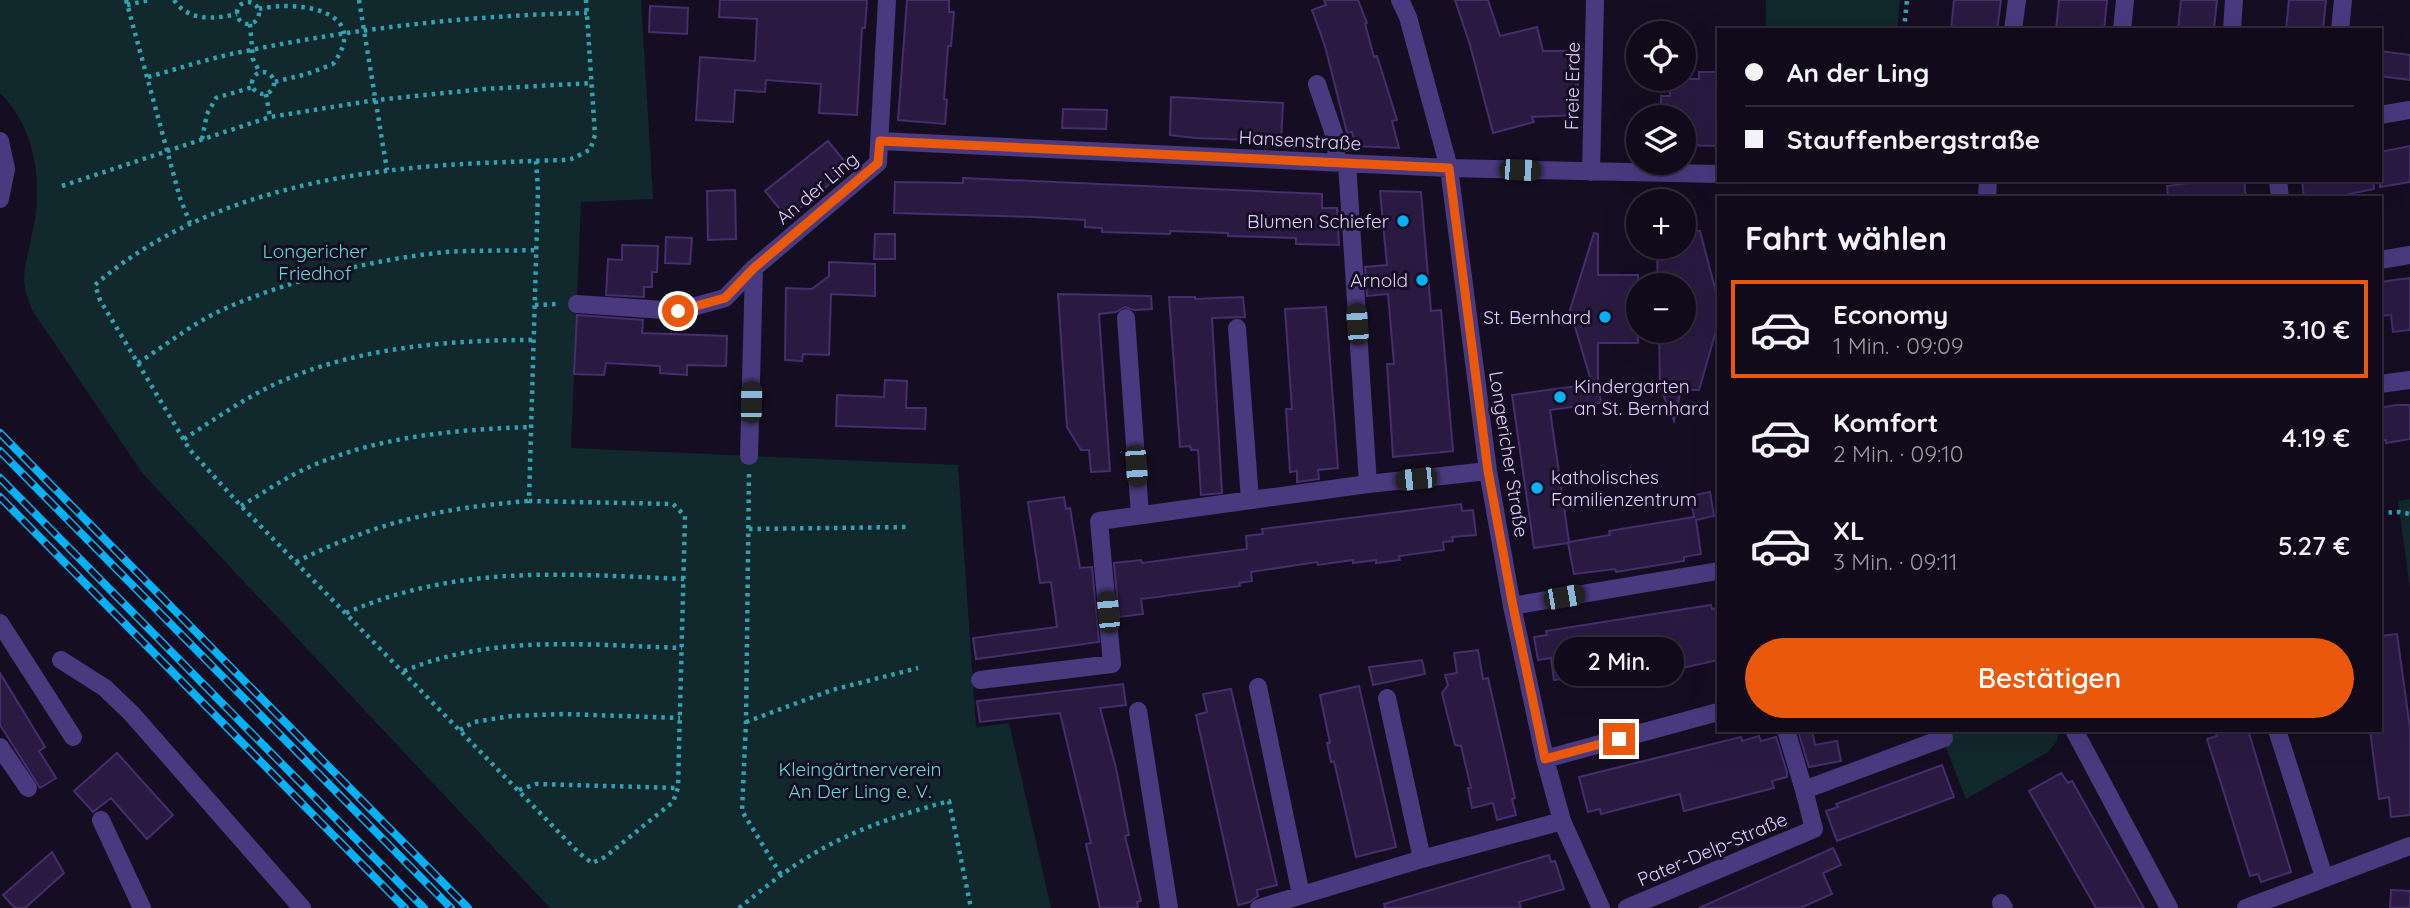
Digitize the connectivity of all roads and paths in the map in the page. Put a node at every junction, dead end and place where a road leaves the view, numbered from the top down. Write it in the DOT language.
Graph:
graph roads {
  1 [pos="149,0"];
  2 [pos="174,0"];
  3 [pos="359,0"];
  4 [pos="586,0"];
  5 [pos="887,0"];
  6 [pos="1400,0"];
  7 [pos="1594,0"];
  8 [pos="1907,0"];
  9 [pos="2017,0"];
  10 [pos="2125,0"];
  11 [pos="2234,0"];
  12 [pos="2343,0"];
  13 [pos="246,1"];
  14 [pos="127,2"];
  15 [pos="259,9"];
  16 [pos="237,13"];
  17 [pos="587,13"];
  18 [pos="250,24"];
  19 [pos="1904,28"];
  20 [pos="2013,28"];
  21 [pos="2122,28"];
  22 [pos="2232,28"];
  23 [pos="2340,28"];
  24 [pos="365,32"];
  25 [pos="342,34"];
  26 [pos="251,50"];
  27 [pos="260,73"];
  28 [pos="148,76"];
  29 [pos="274,82"];
  30 [pos="592,83"];
  31 [pos="1317,83"];
  32 [pos="253,88"];
  33 [pos="266,94"];
  34 [pos="376,100"];
  35 [pos="2410,110"];
  36 [pos="2382,116"];
  37 [pos="270,117"];
  38 [pos="201,140"];
  39 [pos="0,141"];
  40 [pos="880,141"];
  41 [pos="168,152"];
  42 [pos="536,161"];
  43 [pos="1342,163"];
  44 [pos="1449,168"];
  45 [pos="387,170"];
  46 [pos="1591,172"];
  47 [pos="1717,174"];
  48 [pos="62,186"];
  49 [pos="0,199"];
  50 [pos="190,223"];
  51 [pos="535,250"];
  52 [pos="2410,255"];
  53 [pos="2382,260"];
  54 [pos="754,268"];
  55 [pos="577,304"];
  56 [pos="1126,318"];
  57 [pos="1237,328"];
  58 [pos="533,340"];
  59 [pos="138,363"];
  60 [pos="2410,380"];
  61 [pos="2382,384"];
  62 [pos="530,427"];
  63 [pos="184,439"];
  64 [pos="749,456"];
  65 [pos="1488,471"];
  66 [pos="1368,484"];
  67 [pos="1250,500"];
  68 [pos="529,501"];
  69 [pos="241,506"];
  70 [pos="2382,513"];
  71 [pos="1140,514"];
  72 [pos="2410,514"];
  73 [pos="909,527"];
  74 [pos="749,529"];
  75 [pos="296,562"];
  76 [pos="1717,572"];
  77 [pos="684,579"];
  78 [pos="1513,606"];
  79 [pos="346,613"];
  80 [pos="0,623"];
  81 [pos="682,648"];
  82 [pos="61,660"];
  83 [pos="918,668"];
  84 [pos="404,671"];
  85 [pos="980,680"];
  86 [pos="1258,687"];
  87 [pos="1387,698"];
  88 [pos="1138,711"];
  89 [pos="1717,712"];
  90 [pos="680,718"];
  91 [pos="746,722"];
  92 [pos="460,730"];
  93 [pos="1787,732"];
  94 [pos="2075,732"];
  95 [pos="2278,732"];
  96 [pos="73,737"];
  97 [pos="1944,738"];
  98 [pos="0,747"];
  99 [pos="1545,759"];
  100 [pos="28,788"];
  101 [pos="678,788"];
  102 [pos="519,790"];
  103 [pos="1804,790"];
  104 [pos="101,820"];
  105 [pos="1562,821"];
  106 [pos="2410,846"];
  107 [pos="1422,859"];
  108 [pos="781,875"];
  109 [pos="2324,877"];
  110 [pos="1301,895"];
  111 [pos="142,908"];
  112 [pos="302,908"];
  113 [pos="739,908"];
  114 [pos="971,908"];
  115 [pos="1169,908"];
  116 [pos="1259,908"];
  117 [pos="1601,908"];
  118 [pos="1627,908"];
  119 [pos="2169,908"];
  120 [pos="2246,908"];
  1 -- 14 [label="path"];
  2 -- 16 [label="path"];
  3 -- 24 [label="path"];
  4 -- 17 [label="path"];
  5 -- 40 [label="street, An der Ling"];
  6 -- 44 [label="street, Longericher Straße"];
  7 -- 46 [label="street, Freie Erde"];
  8 -- 19 [label="path"];
  9 -- 20 [label="street"];
  10 -- 21 [label="street"];
  11 -- 22 [label="street"];
  12 -- 23 [label="street"];
  13 -- 15 [label="path"];
  13 -- 16 [label="path"];
  14 -- 28 [label="path"];
  15 -- 18 [label="path"];
  15 -- 25 [label="path"];
  16 -- 18 [label="path"];
  17 -- 24 [label="path"];
  17 -- 30 [label="path"];
  18 -- 26 [label="path"];
  24 -- 25 [label="path"];
  24 -- 34 [label="path"];
  25 -- 26 [label="path"];
  25 -- 29 [label="path"];
  26 -- 27 [label="path"];
  26 -- 28 [label="path"];
  27 -- 29 [label="path"];
  27 -- 32 [label="path"];
  28 -- 41 [label="path"];
  29 -- 33 [label="path"];
  30 -- 34 [label="path"];
  30 -- 42 [label="path"];
  31 -- 43 [label="street"];
  32 -- 33 [label="path"];
  32 -- 38 [label="path"];
  33 -- 37 [label="path"];
  34 -- 37 [label="path"];
  34 -- 45 [label="path"];
  35 -- 36 [label="street"];
  37 -- 38 [label="path"];
  38 -- 41 [label="path"];
  39 -- 49 [label="street"];
  40 -- 43 [label="street, Hansenstraße"];
  40 -- 54 [label="street, An der Ling"];
  41 -- 48 [label="path"];
  41 -- 50 [label="path"];
  42 -- 45 [label="path"];
  42 -- 51 [label="path"];
  43 -- 44 [label="street, Hansenstraße"];
  43 -- 66 [label="street"];
  44 -- 46 [label="street, Hansenstraße"];
  44 -- 65 [label="street, Longericher Straße"];
  45 -- 50 [label="path"];
  46 -- 47 [label="street, Hansenstraße"];
  50 -- 59 [label="path"];
  51 -- 58 [label="path"];
  51 -- 59 [label="path"];
  52 -- 53 [label="street"];
  54 -- 55 [label="street, An der Ling"];
  54 -- 64 [label="street"];
  56 -- 71 [label="street"];
  57 -- 67 [label="street"];
  58 -- 62 [label="path"];
  58 -- 63 [label="path"];
  59 -- 63 [label="path"];
  60 -- 61 [label="street"];
  62 -- 68 [label="path"];
  62 -- 69 [label="path"];
  63 -- 69 [label="path"];
  64 -- 74 [label="path"];
  65 -- 66 [label="street"];
  65 -- 78 [label="street, Longericher Straße"];
  66 -- 67 [label="street"];
  67 -- 71 [label="street"];
  68 -- 75 [label="path"];
  68 -- 77 [label="path"];
  69 -- 75 [label="path"];
  70 -- 72 [label="path"];
  71 -- 85 [label="street"];
  73 -- 74 [label="path"];
  74 -- 91 [label="path"];
  75 -- 79 [label="path"];
  76 -- 78 [label="street"];
  77 -- 79 [label="path"];
  77 -- 81 [label="path"];
  78 -- 99 [label="street, Longericher Straße"];
  79 -- 84 [label="path"];
  80 -- 96 [label="street"];
  81 -- 84 [label="path"];
  81 -- 90 [label="path"];
  82 -- 112 [label="street"];
  83 -- 91 [label="path"];
  84 -- 92 [label="path"];
  86 -- 110 [label="street"];
  87 -- 107 [label="street"];
  88 -- 115 [label="street"];
  89 -- 99 [label="street"];
  90 -- 92 [label="path"];
  90 -- 101 [label="path"];
  91 -- 108 [label="path"];
  92 -- 102 [label="path"];
  93 -- 103 [label="street, Pater-Delp-Straße"];
  94 -- 119 [label="street"];
  95 -- 109 [label="street"];
  97 -- 103 [label="street, Pater-Delp-Straße"];
  98 -- 100 [label="street"];
  99 -- 105 [label="street, Longericher Straße"];
  101 -- 102 [label="path"];
  101 -- 102 [label="path"];
  103 -- 118 [label="street, Pater-Delp-Straße"];
  104 -- 111 [label="street"];
  105 -- 107 [label="street"];
  105 -- 117 [label="street, Longericher Straße"];
  106 -- 109 [label="street"];
  107 -- 110 [label="street"];
  108 -- 113 [label="path"];
  108 -- 114 [label="path"];
  109 -- 120 [label="street"];
  110 -- 116 [label="street"];
}
